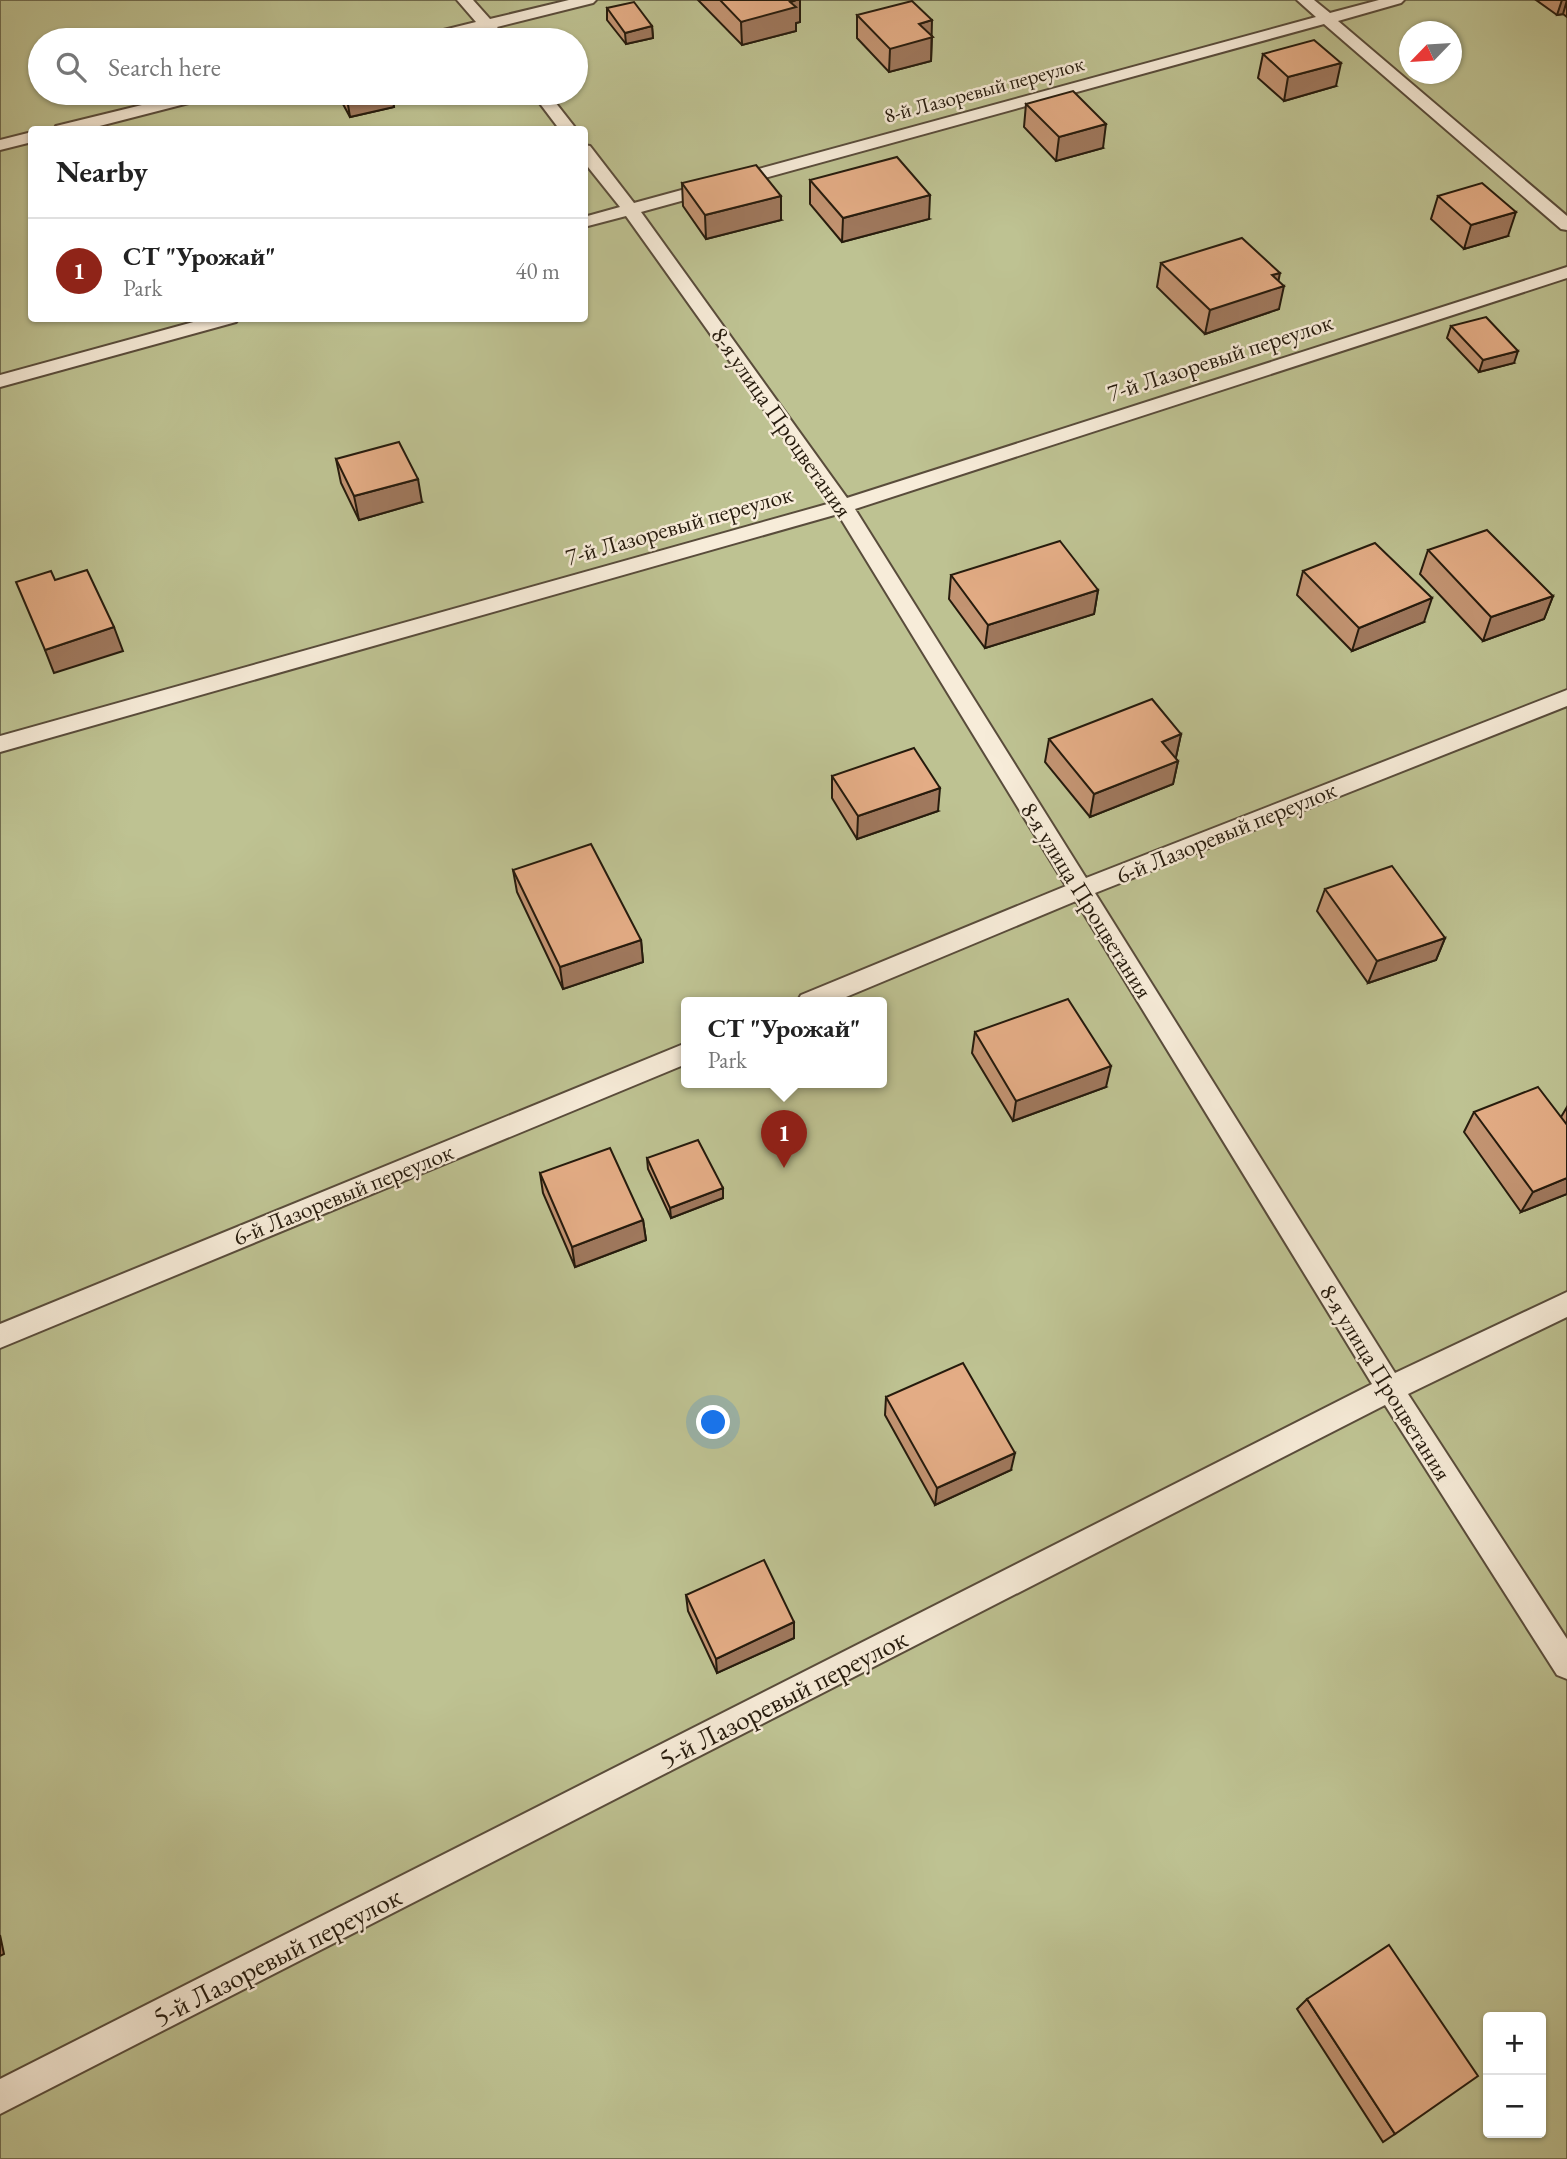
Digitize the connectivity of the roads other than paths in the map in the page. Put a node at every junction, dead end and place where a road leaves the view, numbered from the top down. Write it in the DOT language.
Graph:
graph roads {
  1 [pos="466,0"];
  2 [pos="587,0"];
  3 [pos="1304,0"];
  4 [pos="1396,0"];
  5 [pos="1327,19"];
  6 [pos="487,24"];
  7 [pos="470,28"];
  8 [pos="490,28"];
  9 [pos="162,105"];
  10 [pos="549,105"];
  11 [pos="78,126"];
  12 [pos="566,126"];
  13 [pos="28,138"];
  14 [pos="0,145"];
  15 [pos="588,155"];
  16 [pos="631,210"];
  17 [pos="588,221"];
  18 [pos="1567,225"];
  19 [pos="1567,272"];
  20 [pos="215,322"];
  21 [pos="0,381"];
  22 [pos="842,506"];
  23 [pos="1567,698"];
  24 [pos="0,744"];
  25 [pos="1080,890"];
  26 [pos="822,997"];
  27 [pos="681,1055"];
  28 [pos="1567,1304"];
  29 [pos="0,1336"];
  30 [pos="1390,1389"];
  31 [pos="1567,1665"];
  32 [pos="0,2097"];
  1 -- 6 [label="lane"];
  2 -- 6 [label="lane"];
  3 -- 5 [label="lane"];
  4 -- 5 [label="lane, 8-й Лазоревый переулок"];
  5 -- 16 [label="lane, 8-й Лазоревый переулок"];
  5 -- 18 [label="lane"];
  6 -- 7 [label="lane"];
  6 -- 8 [label="lane"];
  9 -- 11 [label="lane"];
  10 -- 12 [label="lane"];
  13 -- 14 [label="lane"];
  15 -- 16 [label="lane, 8-я улица Процветания"];
  16 -- 17 [label="lane, 8-й Лазоревый переулок"];
  16 -- 22 [label="lane, 8-я улица Процветания"];
  19 -- 22 [label="lane, 7-й Лазоревый переулок"];
  20 -- 21 [label="lane"];
  22 -- 24 [label="lane, 7-й Лазоревый переулок"];
  22 -- 25 [label="lane, 8-я улица Процветания"];
  23 -- 25 [label="lane, 6-й Лазоревый переулок"];
  25 -- 26 [label="lane, 6-й Лазоревый переулок"];
  25 -- 30 [label="lane, 8-я улица Процветания"];
  27 -- 29 [label="lane, 6-й Лазоревый переулок"];
  28 -- 30 [label="lane, 5-й Лазоревый переулок"];
  30 -- 31 [label="lane, 8-я улица Процветания"];
  30 -- 32 [label="lane, 5-й Лазоревый переулок"];
}
